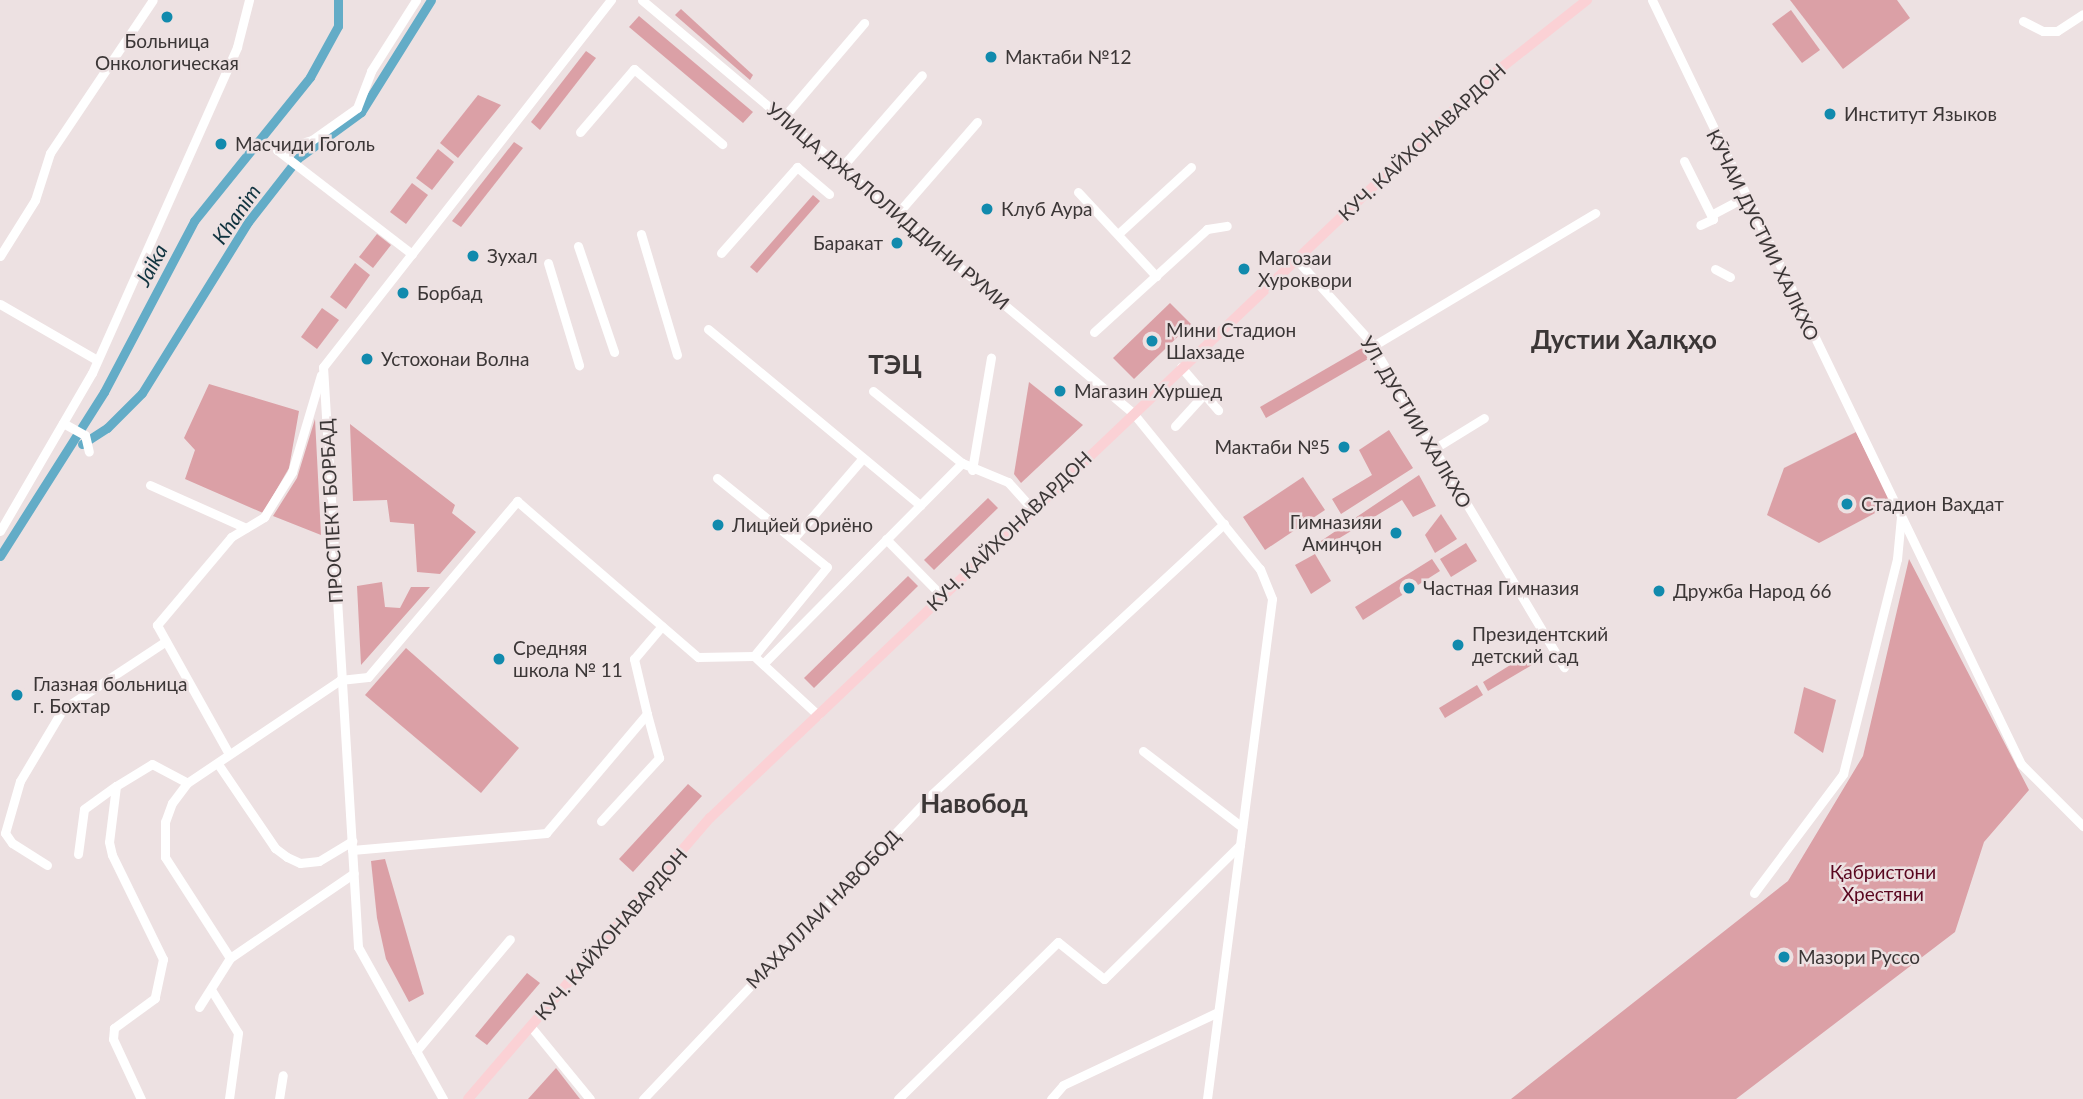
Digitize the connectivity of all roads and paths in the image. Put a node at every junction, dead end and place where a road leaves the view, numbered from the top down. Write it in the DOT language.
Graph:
graph roads {
  1 [pos="153,0"];
  2 [pos="249,0"];
  3 [pos="416,0"];
  4 [pos="611,0"];
  5 [pos="642,0"];
  6 [pos="1587,0"];
  7 [pos="1652,0"];
  8 [pos="2083,14"];
  9 [pos="2023,21"];
  10 [pos="864,23"];
  11 [pos="922,75"];
  12 [pos="783,118"];
  13 [pos="977,122"];
  14 [pos="580,132"];
  15 [pos="722,144"];
  16 [pos="1684,161"];
  17 [pos="1191,167"];
  18 [pos="841,168"];
  19 [pos="1078,192"];
  20 [pos="829,194"];
  21 [pos="1745,197"];
  22 [pos="1595,213"];
  23 [pos="897,214"];
  24 [pos="1711,215"];
  25 [pos="1700,225"];
  26 [pos="1227,226"];
  27 [pos="641,234"];
  28 [pos="1118,234"];
  29 [pos="579,246"];
  30 [pos="722,253"];
  31 [pos="412,254"];
  32 [pos="0,256"];
  33 [pos="1296,259"];
  34 [pos="548,262"];
  35 [pos="1714,269"];
  36 [pos="1156,276"];
  37 [pos="1730,277"];
  38 [pos="0,304"];
  39 [pos="708,330"];
  40 [pos="1094,332"];
  41 [pos="1373,346"];
  42 [pos="614,352"];
  43 [pos="677,355"];
  44 [pos="991,358"];
  45 [pos="97,360"];
  46 [pos="579,365"];
  47 [pos="323,367"];
  48 [pos="1181,367"];
  49 [pos="873,391"];
  50 [pos="1206,393"];
  51 [pos="1218,410"];
  52 [pos="1133,413"];
  53 [pos="1484,418"];
  54 [pos="63,423"];
  55 [pos="1175,426"];
  56 [pos="1432,450"];
  57 [pos="89,452"];
  58 [pos="863,458"];
  59 [pos="961,463"];
  60 [pos="972,470"];
  61 [pos="717,478"];
  62 [pos="150,485"];
  63 [pos="920,505"];
  64 [pos="1032,509"];
  65 [pos="1901,515"];
  66 [pos="1224,524"];
  67 [pos="246,528"];
  68 [pos="0,531"];
  69 [pos="793,539"];
  70 [pos="886,539"];
  71 [pos="942,596"];
  72 [pos="662,626"];
  73 [pos="166,641"];
  74 [pos="754,656"];
  75 [pos="762,664"];
  76 [pos="1564,667"];
  77 [pos="340,680"];
  78 [pos="647,714"];
  79 [pos="818,715"];
  80 [pos="1143,751"];
  81 [pos="229,754"];
  82 [pos="218,764"];
  83 [pos="187,783"];
  84 [pos="116,786"];
  85 [pos="601,821"];
  86 [pos="1242,827"];
  87 [pos="2083,827"];
  88 [pos="1240,845"];
  89 [pos="352,846"];
  90 [pos="78,854"];
  91 [pos="47,865"];
  92 [pos="354,873"];
  93 [pos="1754,893"];
  94 [pos="510,939"];
  95 [pos="230,958"];
  96 [pos="212,991"];
  97 [pos="199,1007"];
  98 [pos="1218,1012"];
  99 [pos="531,1027"];
  100 [pos="416,1051"];
  101 [pos="283,1075"];
  102 [pos="141,1099"];
  103 [pos="229,1099"];
  104 [pos="279,1099"];
  105 [pos="443,1099"];
  106 [pos="468,1099"];
  107 [pos="590,1099"];
  108 [pos="643,1099"];
  109 [pos="898,1099"];
  110 [pos="1051,1099"];
  111 [pos="1207,1099"];
  1 -- 32 [label="street"];
  2 -- 45 [label="street"];
  3 -- 31 [label="street"];
  4 -- 31 [label="street"];
  5 -- 12 [label="street, УЛИЦА ДЖАЛОЛИДДИНИ РУМИ"];
  6 -- 33 [label="main road, КУЧ. КАЙХОНАВАРДОН"];
  7 -- 21 [label="street, КӮЧАИ ДУСТИИ ХАЛКХО"];
  8 -- 9 [label="street"];
  10 -- 12 [label="street"];
  11 -- 18 [label="street"];
  12 -- 18 [label="street, УЛИЦА ДЖАЛОЛИДДИНИ РУМИ"];
  13 -- 23 [label="street"];
  14 -- 15 [label="street"];
  16 -- 24 [label="street"];
  17 -- 28 [label="street"];
  18 -- 23 [label="street, УЛИЦА ДЖАЛОЛИДДИНИ РУМИ"];
  19 -- 28 [label="street"];
  20 -- 30 [label="street"];
  21 -- 24 [label="street"];
  21 -- 65 [label="street, КӮЧАИ ДУСТИИ ХАЛКХО"];
  22 -- 41 [label="street"];
  23 -- 52 [label="street, УЛИЦА ДЖАЛОЛИДДИНИ РУМИ"];
  24 -- 25 [label="street"];
  26 -- 36 [label="street"];
  27 -- 43 [label="street"];
  28 -- 36 [label="street"];
  29 -- 42 [label="street"];
  31 -- 47 [label="street"];
  33 -- 41 [label="street, УЛ. ДУСТИИ ХАЛКХО"];
  33 -- 48 [label="main road, КУЧ. КАЙХОНАВАРДОН"];
  34 -- 46 [label="street"];
  35 -- 37 [label="street"];
  36 -- 40 [label="street"];
  38 -- 45 [label="street"];
  39 -- 58 [label="street"];
  41 -- 56 [label="street, УЛ. ДУСТИИ ХАЛКХО"];
  44 -- 60 [label="street"];
  45 -- 54 [label="street"];
  47 -- 67 [label="street"];
  47 -- 77 [label="street, ПРОСПЕКТ БОРБАД"];
  48 -- 50 [label="street"];
  48 -- 52 [label="main road, КУЧ. КАЙХОНАВАРДОН"];
  49 -- 59 [label="street"];
  50 -- 51 [label="street"];
  50 -- 55 [label="street"];
  52 -- 64 [label="main road, КУЧ. КАЙХОНАВАРДОН"];
  52 -- 66 [label="street, УЛИЦА ДЖАЛОЛИДДИНИ РУМИ"];
  53 -- 56 [label="street"];
  54 -- 57 [label="street"];
  54 -- 68 [label="street"];
  56 -- 76 [label="street, УЛ. ДУСТИИ ХАЛКХО"];
  58 -- 63 [label="street"];
  58 -- 69 [label="street"];
  59 -- 60 [label="street"];
  59 -- 63 [label="street"];
  60 -- 64 [label="street"];
  61 -- 69 [label="street"];
  62 -- 67 [label="street"];
  63 -- 70 [label="street"];
  64 -- 71 [label="main road, КУЧ. КАЙХОНАВАРДОН"];
  65 -- 87 [label="street, КӮЧАИ ДУСТИИ ХАЛКХО"];
  65 -- 93 [label="street"];
  66 -- 86 [label="street, УЛИЦА ДЖАЛОЛИДДИНИ РУМИ"];
  66 -- 108 [label="street, МАХАЛЛАИ НАВОБОД"];
  67 -- 73 [label="street"];
  69 -- 74 [label="street"];
  70 -- 71 [label="street"];
  70 -- 75 [label="street"];
  71 -- 79 [label="main road, КУЧ. КАЙХОНАВАРДОН"];
  72 -- 74 [label="street"];
  72 -- 77 [label="street"];
  72 -- 78 [label="street"];
  73 -- 81 [label="street"];
  73 -- 91 [label="street"];
  74 -- 75 [label="street"];
  75 -- 79 [label="street"];
  77 -- 81 [label="street"];
  77 -- 89 [label="street, ПРОСПЕКТ БОРБАД"];
  78 -- 85 [label="street"];
  78 -- 89 [label="street"];
  79 -- 99 [label="main road, КУЧ. КАЙХОНАВАРДОН"];
  80 -- 86 [label="street"];
  81 -- 82 [label="street"];
  82 -- 83 [label="street"];
  82 -- 89 [label="street"];
  83 -- 84 [label="street"];
  83 -- 95 [label="street"];
  84 -- 90 [label="street"];
  84 -- 102 [label="street"];
  86 -- 88 [label="street, УЛИЦА ДЖАЛОЛИДДИНИ РУМИ"];
  88 -- 98 [label="street, УЛИЦА ДЖАЛОЛИДДИНИ РУМИ"];
  88 -- 109 [label="street"];
  89 -- 92 [label="street, ПРОСПЕКТ БОРБАД"];
  92 -- 95 [label="street"];
  92 -- 100 [label="street, ПРОСПЕКТ БОРБАД"];
  94 -- 100 [label="street"];
  95 -- 96 [label="street"];
  96 -- 97 [label="street"];
  96 -- 103 [label="street"];
  98 -- 110 [label="street"];
  98 -- 111 [label="street, УЛИЦА ДЖАЛОЛИДДИНИ РУМИ"];
  99 -- 106 [label="main road, КУЧ. КАЙХОНАВАРДОН"];
  99 -- 107 [label="street"];
  100 -- 105 [label="street, ПРОСПЕКТ БОРБАД"];
  101 -- 104 [label="street"];
}
